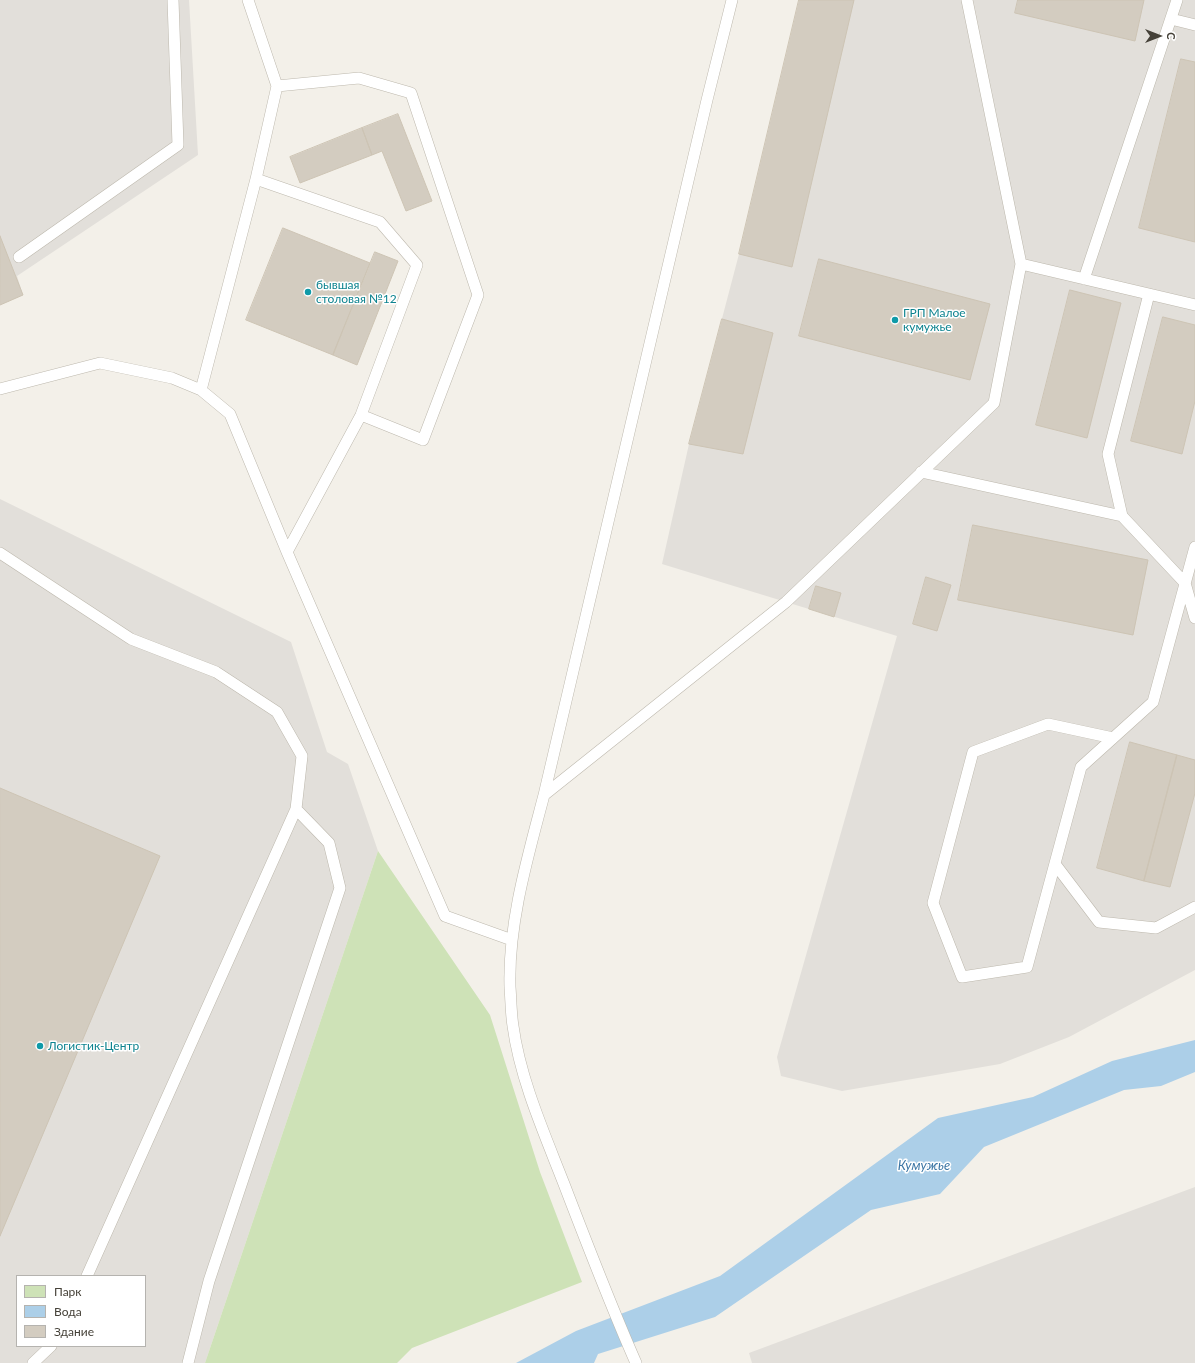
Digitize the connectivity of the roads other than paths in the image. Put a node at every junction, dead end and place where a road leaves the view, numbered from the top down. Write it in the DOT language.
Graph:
graph roads {
  1 [pos="173,0"];
  2 [pos="248,0"];
  3 [pos="732,0"];
  4 [pos="967,0"];
  5 [pos="1177,0"];
  6 [pos="1170,19"];
  7 [pos="1195,24"];
  8 [pos="277,86"];
  9 [pos="256,179"];
  10 [pos="19,257"];
  11 [pos="1020,264"];
  12 [pos="1084,279"];
  13 [pos="1149,294"];
  14 [pos="1195,304"];
  15 [pos="0,389"];
  16 [pos="201,390"];
  17 [pos="361,415"];
  18 [pos="921,472"];
  19 [pos="1122,516"];
  20 [pos="1195,547"];
  21 [pos="287,552"];
  22 [pos="0,553"];
  23 [pos="1185,583"];
  24 [pos="1195,618"];
  25 [pos="1113,738"];
  26 [pos="544,795"];
  27 [pos="296,809"];
  28 [pos="1055,864"];
  29 [pos="1195,907"];
  30 [pos="512,940"];
  31 [pos="87,1275"];
  32 [pos="50,1347"];
  33 [pos="636,1362"];
  34 [pos="33,1363"];
  35 [pos="188,1363"];
  1 -- 10 [label="lane"];
  2 -- 8 [label="lane"];
  3 -- 26 [label="lane"];
  4 -- 11 [label="lane"];
  5 -- 6 [label="lane"];
  6 -- 7 [label="lane"];
  6 -- 12 [label="lane"];
  8 -- 9 [label="lane"];
  8 -- 17 [label="lane"];
  9 -- 16 [label="lane"];
  9 -- 17 [label="lane"];
  11 -- 12 [label="lane"];
  11 -- 18 [label="lane"];
  12 -- 13 [label="lane"];
  13 -- 14 [label="lane"];
  13 -- 19 [label="lane"];
  15 -- 16 [label="lane"];
  16 -- 21 [label="lane"];
  17 -- 21 [label="lane"];
  18 -- 19 [label="lane"];
  18 -- 26 [label="lane"];
  19 -- 23 [label="lane"];
  20 -- 23 [label="lane"];
  21 -- 30 [label="lane"];
  22 -- 27 [label="lane"];
  23 -- 24 [label="lane"];
  23 -- 25 [label="lane"];
  25 -- 28 [label="lane"];
  25 -- 28 [label="lane"];
  26 -- 30 [label="lane"];
  27 -- 31 [label="lane"];
  27 -- 35 [label="lane"];
  28 -- 29 [label="lane"];
  30 -- 33 [label="lane"];
  32 -- 34 [label="lane"];
}
